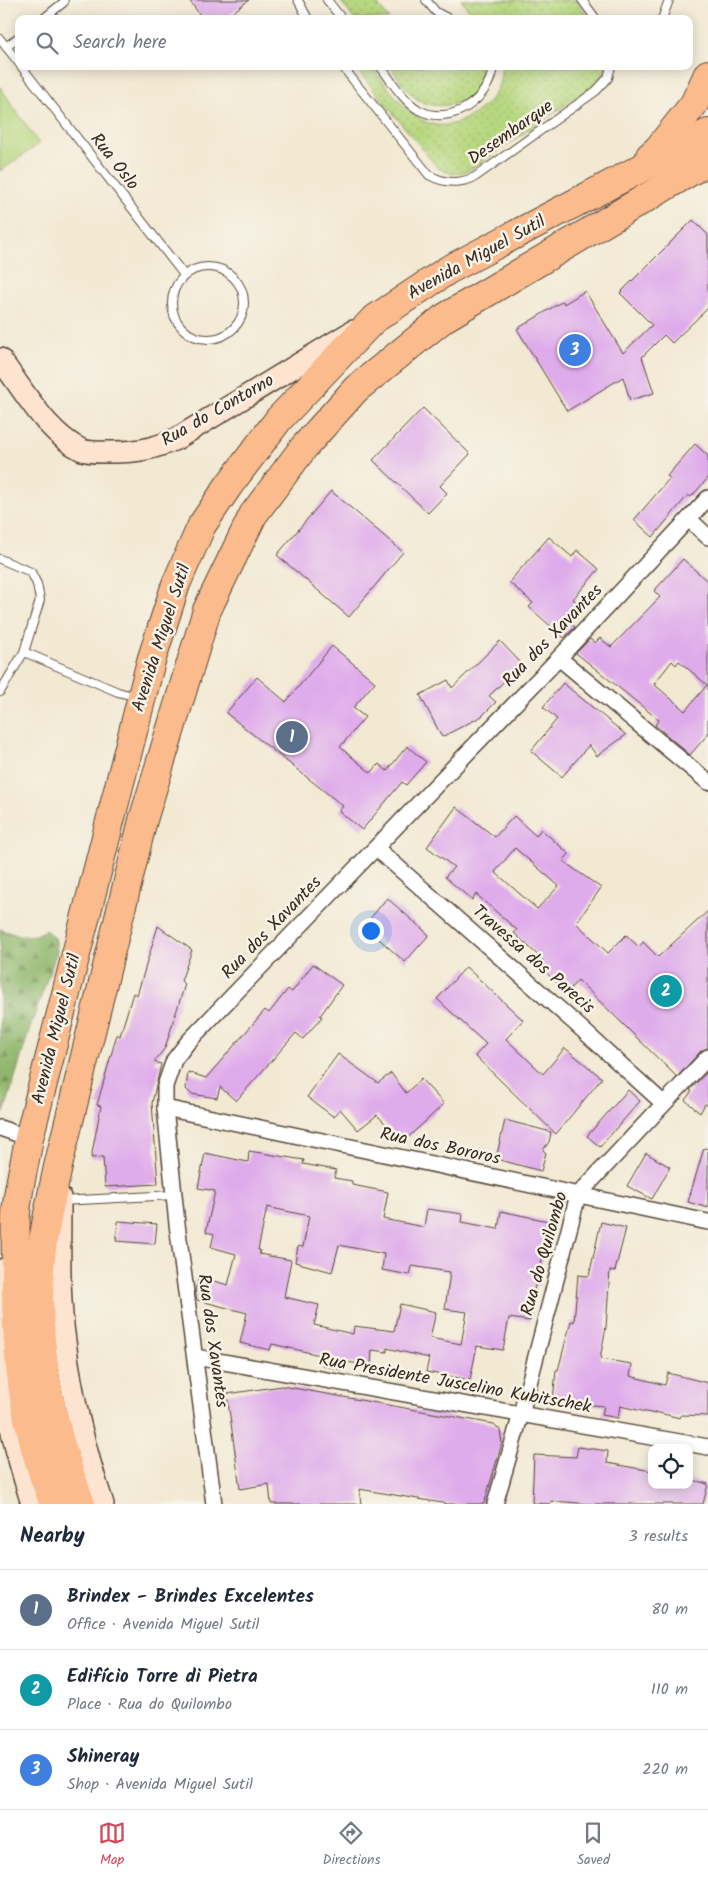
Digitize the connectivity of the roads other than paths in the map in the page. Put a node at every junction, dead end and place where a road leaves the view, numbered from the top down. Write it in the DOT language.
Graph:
graph roads {
  1 [pos="298,0"];
  2 [pos="327,0"];
  3 [pos="426,0"];
  4 [pos="582,0"];
  5 [pos="669,0"];
  6 [pos="64,2"];
  7 [pos="47,15"];
  8 [pos="306,15"];
  9 [pos="339,15"];
  10 [pos="442,15"];
  11 [pos="593,15"];
  12 [pos="663,15"];
  13 [pos="0,39"];
  14 [pos="15,40"];
  15 [pos="6,47"];
  16 [pos="15,58"];
  17 [pos="24,70"];
  18 [pos="345,70"];
  19 [pos="383,70"];
  20 [pos="492,70"];
  21 [pos="610,70"];
  22 [pos="708,74"];
  23 [pos="708,133"];
  24 [pos="708,161"];
  25 [pos="620,180"];
  26 [pos="184,275"];
  27 [pos="373,320"];
  28 [pos="0,360"];
  29 [pos="708,498"];
  30 [pos="690,519"];
  31 [pos="708,537"];
  32 [pos="0,559"];
  33 [pos="24,652"];
  34 [pos="559,658"];
  35 [pos="0,692"];
  36 [pos="141,698"];
  37 [pos="705,774"];
  38 [pos="376,848"];
  39 [pos="708,1057"];
  40 [pos="663,1103"];
  41 [pos="165,1108"];
  42 [pos="0,1128"];
  43 [pos="29,1138"];
  44 [pos="59,1162"];
  45 [pos="174,1195"];
  46 [pos="578,1195"];
  47 [pos="60,1201"];
  48 [pos="16,1212"];
  49 [pos="708,1222"];
  50 [pos="1,1354"];
  51 [pos="195,1357"];
  52 [pos="521,1414"];
  53 [pos="708,1447"];
  54 [pos="58,1499"];
  55 [pos="104,1504"];
  56 [pos="214,1504"];
  57 [pos="495,1504"];
  1 -- 8 [label="lane"];
  2 -- 9 [label="lane"];
  3 -- 10 [label="lane"];
  4 -- 11 [label="lane"];
  5 -- 12 [label="lane"];
  6 -- 7 [label="lane"];
  13 -- 15 [label="lane"];
  14 -- 15 [label="lane"];
  15 -- 16 [label="lane"];
  17 -- 26 [label="lane, Rua Oslo"];
  18 -- 21 [label="lane, Desembarque"];
  19 -- 20 [label="lane"];
  22 -- 25 [label="highway"];
  23 -- 25 [label="highway, Avenida Miguel Sutil"];
  24 -- 44 [label="highway, Avenida Miguel Sutil"];
  25 -- 27 [label="highway, Avenida Miguel Sutil"];
  26 -- 26 [label="lane"];
  27 -- 28 [label="main road, Rua do Contorno"];
  27 -- 36 [label="highway, Avenida Miguel Sutil"];
  29 -- 30 [label="street, Rua dos Xavantes"];
  30 -- 31 [label="street"];
  30 -- 34 [label="street, Rua dos Xavantes"];
  32 -- 33 [label="lane"];
  33 -- 35 [label="lane"];
  33 -- 36 [label="lane"];
  34 -- 37 [label="street"];
  34 -- 38 [label="street, Rua dos Xavantes"];
  36 -- 43 [label="highway, Avenida Miguel Sutil"];
  38 -- 40 [label="street, Travessa dos Parecis"];
  38 -- 41 [label="street, Rua dos Xavantes"];
  39 -- 40 [label="street, Rua do Quilombo"];
  40 -- 46 [label="street, Rua do Quilombo"];
  41 -- 45 [label="street, Rua dos Xavantes"];
  41 -- 46 [label="street, Rua dos Bororos"];
  42 -- 43 [label="street"];
  43 -- 48 [label="highway, Avenida Miguel Sutil"];
  44 -- 47 [label="main road, Avenida Miguel Sutil"];
  44 -- 54 [label="highway, Avenida Miguel Sutil"];
  45 -- 47 [label="lane"];
  45 -- 51 [label="street, Rua dos Xavantes"];
  46 -- 49 [label="street, Rua dos Bororos"];
  46 -- 52 [label="street, Rua do Quilombo"];
  47 -- 55 [label="main road, Avenida Miguel Sutil"];
  48 -- 50 [label="main road, Avenida Miguel Sutil"];
  48 -- 54 [label="highway, Avenida Miguel Sutil"];
  50 -- 54 [label="main road, Avenida Miguel Sutil"];
  51 -- 52 [label="street, Rua Presidente Juscelino Kubitschek"];
  51 -- 56 [label="street, Rua dos Xavantes"];
  52 -- 53 [label="street, Rua Presidente Juscelino Kubitschek"];
  52 -- 57 [label="street, Rua do Quilombo"];
}
